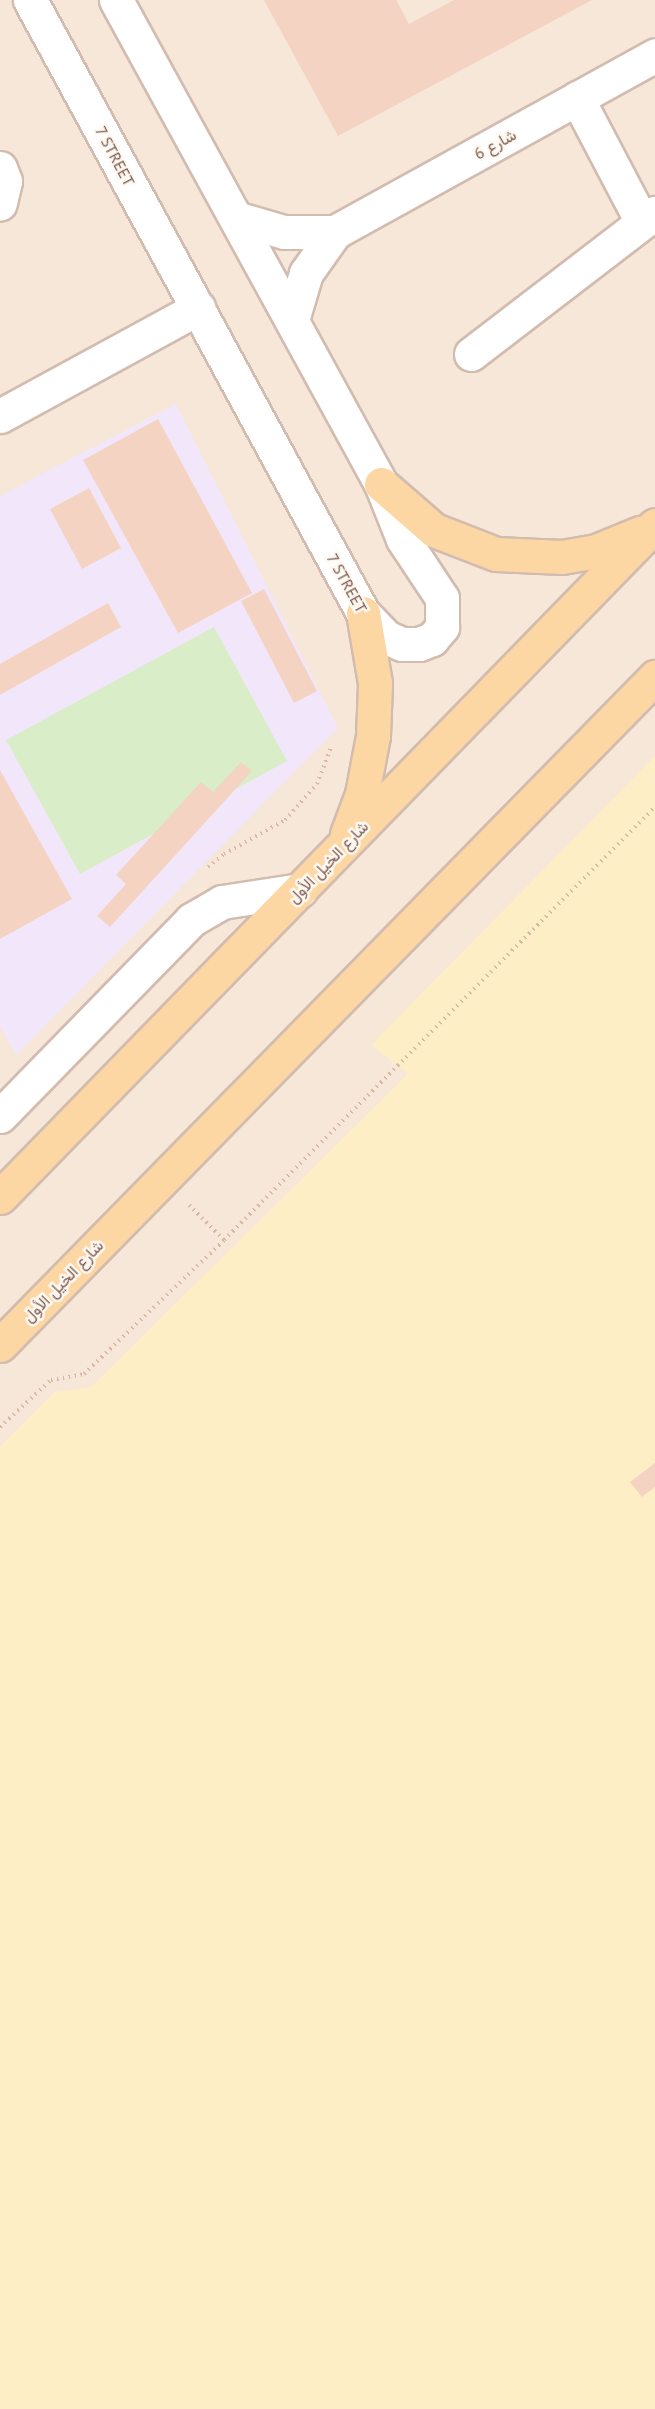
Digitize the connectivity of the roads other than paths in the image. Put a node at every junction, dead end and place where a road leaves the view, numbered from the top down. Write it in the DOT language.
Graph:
graph roads {
  1 [pos="30,0"];
  2 [pos="116,0"];
  3 [pos="655,55"];
  4 [pos="577,98"];
  5 [pos="0,168"];
  6 [pos="0,204"];
  7 [pos="236,218"];
  8 [pos="649,218"];
  9 [pos="335,232"];
  10 [pos="198,308"];
  11 [pos="292,320"];
  12 [pos="471,354"];
  13 [pos="0,416"];
  14 [pos="381,484"];
  15 [pos="655,525"];
  16 [pos="363,613"];
  17 [pos="655,676"];
  18 [pos="340,849"];
  19 [pos="300,890"];
  20 [pos="0,1116"];
  21 [pos="0,1197"];
  22 [pos="0,1345"];
  1 -- 10 [label="street, 7 STREET"];
  2 -- 7 [label="street, 7 STREET"];
  3 -- 4 [label="street, شارع 6"];
  4 -- 8 [label="street"];
  4 -- 9 [label="street, شارع 6"];
  5 -- 6 [label="street"];
  7 -- 9 [label="street, شارع 6"];
  7 -- 11 [label="street, 7 STREET"];
  8 -- 12 [label="street"];
  9 -- 11 [label="street, شارع 6"];
  10 -- 13 [label="street"];
  10 -- 16 [label="street, 7 STREET"];
  11 -- 14 [label="street, 7 STREET"];
  14 -- 15 [label="main road"];
  14 -- 16 [label="street, 7 STREET"];
  15 -- 18 [label="main road, شارع الخيل الأول"];
  16 -- 18 [label="main road"];
  17 -- 22 [label="main road, شارع الخيل الأول"];
  18 -- 19 [label="main road, شارع الخيل الأول"];
  19 -- 20 [label="street"];
  19 -- 21 [label="main road, شارع الخيل الأول"];
}
